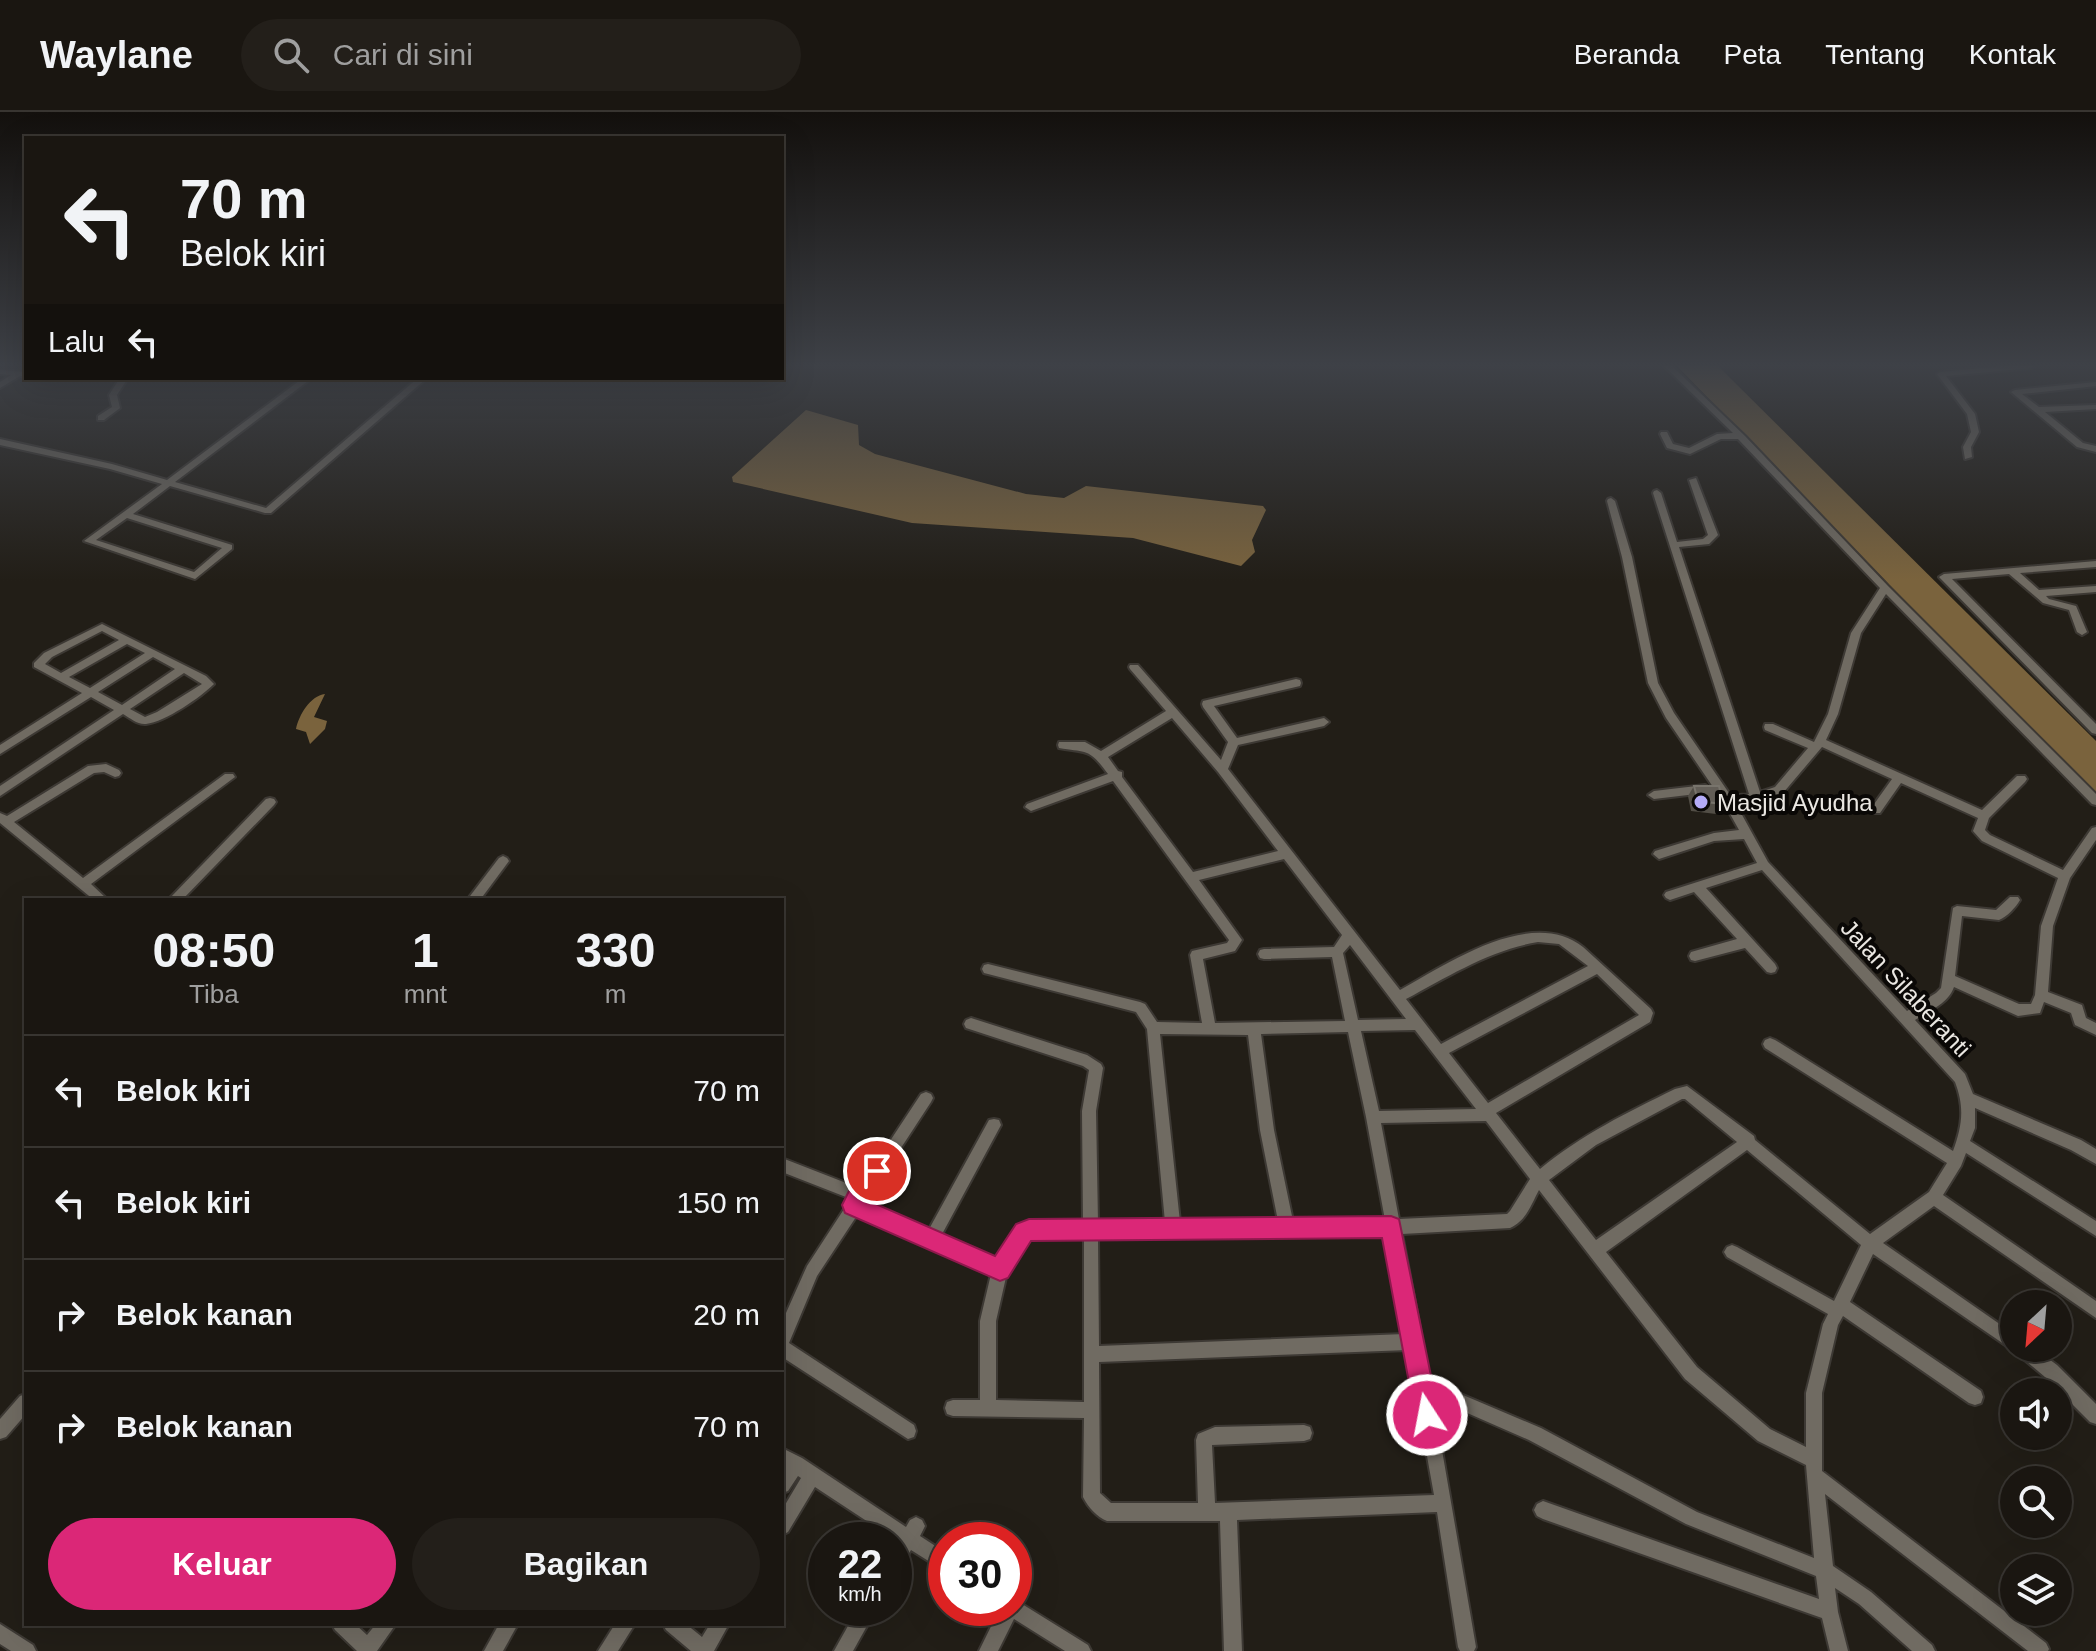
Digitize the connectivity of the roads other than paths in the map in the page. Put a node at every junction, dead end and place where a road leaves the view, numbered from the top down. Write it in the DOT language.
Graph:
graph roads {
  1 [pos="228,438"];
  2 [pos="353,438"];
  3 [pos="1666,438"];
  4 [pos="1716,438"];
  5 [pos="1740,438"];
  6 [pos="1972,438"];
  7 [pos="2071,438"];
  8 [pos="0,442"];
  9 [pos="2096,449"];
  10 [pos="1968,457"];
  11 [pos="1693,480"];
  12 [pos="167,483"];
  13 [pos="1657,493"];
  14 [pos="1611,501"];
  15 [pos="126,515"];
  16 [pos="1674,545"];
  17 [pos="2096,564"];
  18 [pos="2011,571"];
  19 [pos="1885,588"];
  20 [pos="2096,589"];
  21 [pos="2038,593"];
  22 [pos="2082,632"];
  23 [pos="126,640"];
  24 [pos="153,653"];
  25 [pos="1134,667"];
  26 [pos="182,669"];
  27 [pos="61,677"];
  28 [pos="1296,683"];
  29 [pos="88,692"];
  30 [pos="119,710"];
  31 [pos="1172,713"];
  32 [pos="1324,722"];
  33 [pos="1769,727"];
  34 [pos="2096,730"];
  35 [pos="1234,742"];
  36 [pos="1818,744"];
  37 [pos="1063,745"];
  38 [pos="0,750"];
  39 [pos="1101,756"];
  40 [pos="1222,769"];
  41 [pos="115,773"];
  42 [pos="1118,775"];
  43 [pos="229,777"];
  44 [pos="1899,777"];
  45 [pos="2021,779"];
  46 [pos="0,792"];
  47 [pos="1654,795"];
  48 [pos="1724,795"];
  49 [pos="1756,798"];
  50 [pos="2096,801"];
  51 [pos="270,802"];
  52 [pos="1031,807"];
  53 [pos="1876,810"];
  54 [pos="1984,816"];
  55 [pos="4,824"];
  56 [pos="2096,831"];
  57 [pos="1746,834"];
  58 [pos="1286,854"];
  59 [pos="1659,854"];
  60 [pos="503,861"];
  61 [pos="1764,865"];
  62 [pos="2065,876"];
  63 [pos="1191,877"];
  64 [pos="83,884"];
  65 [pos="1697,887"];
  66 [pos="1670,895"];
  67 [pos="100,898"];
  68 [pos="176,898"];
  69 [pos="475,898"];
  70 [pos="2014,900"];
  71 [pos="1348,937"];
  72 [pos="1747,942"];
  73 [pos="1337,952"];
  74 [pos="1264,954"];
  75 [pos="1695,956"];
  76 [pos="1598,967"];
  77 [pos="1771,968"];
  78 [pos="988,969"];
  79 [pos="1949,979"];
  80 [pos="2041,995"];
  81 [pos="1397,998"];
  82 [pos="1905,1019"];
  83 [pos="971,1024"];
  84 [pos="1418,1024"];
  85 [pos="1351,1026"];
  86 [pos="1153,1028"];
  87 [pos="1210,1029"];
  88 [pos="1254,1029"];
  89 [pos="2096,1029"];
  90 [pos="1770,1044"];
  91 [pos="1440,1051"];
  92 [pos="926,1098"];
  93 [pos="1968,1098"];
  94 [pos="1488,1113"];
  95 [pos="1373,1117"];
  96 [pos="994,1125"];
  97 [pos="1749,1141"];
  98 [pos="1962,1143"];
  99 [pos="2096,1157"];
  100 [pos="1956,1161"];
  101 [pos="784,1166"];
  102 [pos="1539,1178"];
  103 [pos="1934,1197"];
  104 [pos="857,1200"];
  105 [pos="1391,1227"];
  106 [pos="1287,1228"];
  107 [pos="1173,1229"];
  108 [pos="2096,1229"];
  109 [pos="1091,1230"];
  110 [pos="931,1240"];
  111 [pos="1870,1243"];
  112 [pos="1594,1251"];
  113 [pos="1732,1252"];
  114 [pos="1000,1270"];
  115 [pos="1839,1308"];
  116 [pos="2096,1310"];
  117 [pos="2000,1333"];
  118 [pos="784,1335"];
  119 [pos="1413,1342"];
  120 [pos="784,1349"];
  121 [pos="1091,1354"];
  122 [pos="2039,1362"];
  123 [pos="1421,1385"];
  124 [pos="1975,1397"];
  125 [pos="24,1404"];
  126 [pos="953,1408"];
  127 [pos="988,1408"];
  128 [pos="1089,1410"];
  129 [pos="2096,1416"];
  130 [pos="0,1431"];
  131 [pos="908,1431"];
  132 [pos="1304,1433"];
  133 [pos="789,1460"];
  134 [pos="1814,1468"];
  135 [pos="813,1475"];
  136 [pos="1444,1503"];
  137 [pos="1543,1510"];
  138 [pos="1207,1512"];
  139 [pos="1228,1512"];
  140 [pos="895,1522"];
  141 [pos="784,1523"];
  142 [pos="912,1532"];
  143 [pos="928,1547"];
  144 [pos="1825,1571"];
  145 [pos="1829,1612"];
  146 [pos="1032,1620"];
  147 [pos="343,1626"];
  148 [pos="385,1626"];
  149 [pos="508,1626"];
  150 [pos="625,1626"];
  151 [pos="719,1626"];
  152 [pos="858,1626"];
  153 [pos="1002,1626"];
  154 [pos="683,1627"];
  155 [pos="0,1633"];
  156 [pos="1467,1647"];
  157 [pos="367,1649"];
  158 [pos="2040,1649"];
  159 [pos="27,1651"];
  160 [pos="493,1651"];
  161 [pos="607,1651"];
  162 [pos="705,1651"];
  163 [pos="843,1651"];
  164 [pos="988,1651"];
  165 [pos="1082,1651"];
  166 [pos="1233,1651"];
  167 [pos="1839,1651"];
  168 [pos="1926,1651"];
  1 -- 12 [label="street"];
  2 -- 12 [label="street"];
  3 -- 4 [label="street"];
  5 -- 19 [label="street"];
  6 -- 10 [label="street"];
  7 -- 9 [label="street"];
  8 -- 12 [label="street"];
  11 -- 16 [label="street"];
  12 -- 15 [label="street"];
  13 -- 16 [label="street"];
  14 -- 48 [label="street, Jalan Silaberanti"];
  15 -- 15 [label="street"];
  16 -- 49 [label="street"];
  17 -- 18 [label="street"];
  18 -- 21 [label="street"];
  18 -- 34 [label="street"];
  19 -- 36 [label="street"];
  19 -- 50 [label="street"];
  20 -- 21 [label="street"];
  21 -- 22 [label="street"];
  23 -- 24 [label="street"];
  23 -- 27 [label="street"];
  23 -- 27 [label="street"];
  24 -- 26 [label="street"];
  24 -- 29 [label="street"];
  25 -- 31 [label="street"];
  26 -- 30 [label="street"];
  26 -- 30 [label="street"];
  27 -- 29 [label="street"];
  28 -- 35 [label="street"];
  29 -- 30 [label="street"];
  29 -- 38 [label="street"];
  30 -- 46 [label="street"];
  31 -- 39 [label="street"];
  31 -- 40 [label="street"];
  32 -- 35 [label="street"];
  33 -- 36 [label="street"];
  35 -- 40 [label="street"];
  36 -- 44 [label="street"];
  36 -- 49 [label="street"];
  37 -- 39 [label="street"];
  39 -- 42 [label="street"];
  40 -- 58 [label="street"];
  41 -- 55 [label="street"];
  42 -- 52 [label="street"];
  42 -- 63 [label="street"];
  43 -- 64 [label="street"];
  44 -- 53 [label="street"];
  44 -- 54 [label="street"];
  45 -- 54 [label="street"];
  47 -- 48 [label="street"];
  48 -- 49 [label="street"];
  48 -- 57 [label="street, Jalan Silaberanti"];
  51 -- 68 [label="street"];
  54 -- 62 [label="street"];
  55 -- 64 [label="street"];
  56 -- 62 [label="street"];
  57 -- 59 [label="street"];
  57 -- 61 [label="street, Jalan Silaberanti"];
  58 -- 63 [label="street"];
  58 -- 71 [label="street"];
  60 -- 69 [label="street"];
  61 -- 65 [label="street"];
  61 -- 82 [label="street, Jalan Silaberanti"];
  62 -- 80 [label="street"];
  63 -- 87 [label="street"];
  64 -- 67 [label="street"];
  65 -- 66 [label="street"];
  65 -- 72 [label="street"];
  70 -- 79 [label="street"];
  71 -- 73 [label="street"];
  71 -- 81 [label="street"];
  72 -- 75 [label="street"];
  72 -- 77 [label="street"];
  73 -- 74 [label="street"];
  73 -- 85 [label="street"];
  76 -- 81 [label="street"];
  76 -- 91 [label="street"];
  76 -- 94 [label="street"];
  78 -- 86 [label="street"];
  79 -- 80 [label="street"];
  79 -- 82 [label="street"];
  80 -- 89 [label="street"];
  81 -- 84 [label="street"];
  82 -- 93 [label="street, Jalan Silaberanti"];
  83 -- 109 [label="street"];
  84 -- 85 [label="street"];
  84 -- 91 [label="street"];
  85 -- 88 [label="street"];
  85 -- 95 [label="street"];
  86 -- 87 [label="street"];
  86 -- 107 [label="street"];
  87 -- 88 [label="street"];
  88 -- 106 [label="street"];
  90 -- 100 [label="street"];
  91 -- 94 [label="street"];
  92 -- 104 [label="street"];
  93 -- 98 [label="street"];
  93 -- 99 [label="street"];
  94 -- 95 [label="street"];
  94 -- 102 [label="street"];
  95 -- 105 [label="street"];
  96 -- 110 [label="street"];
  97 -- 102 [label="street"];
  97 -- 111 [label="street"];
  97 -- 112 [label="street"];
  98 -- 100 [label="street"];
  98 -- 108 [label="street"];
  100 -- 103 [label="street"];
  101 -- 104 [label="street"];
  102 -- 105 [label="street"];
  102 -- 112 [label="street"];
  103 -- 111 [label="street"];
  103 -- 116 [label="street"];
  104 -- 110 [label="street"];
  104 -- 118 [label="street"];
  105 -- 106 [label="street"];
  105 -- 119 [label="street"];
  106 -- 107 [label="street"];
  107 -- 109 [label="street"];
  109 -- 114 [label="street"];
  109 -- 121 [label="street"];
  110 -- 114 [label="street"];
  111 -- 115 [label="street"];
  111 -- 117 [label="street"];
  112 -- 134 [label="street"];
  113 -- 115 [label="street"];
  114 -- 127 [label="street"];
  115 -- 124 [label="street"];
  115 -- 134 [label="street"];
  119 -- 121 [label="street"];
  119 -- 123 [label="street"];
  120 -- 131 [label="street"];
  121 -- 128 [label="street"];
  122 -- 129 [label="street"];
  123 -- 136 [label="street"];
  123 -- 144 [label="street"];
  125 -- 130 [label="street"];
  126 -- 127 [label="street"];
  127 -- 128 [label="street"];
  128 -- 138 [label="street"];
  132 -- 138 [label="street"];
  133 -- 135 [label="street"];
  134 -- 144 [label="street"];
  134 -- 158 [label="street"];
  135 -- 140 [label="street"];
  135 -- 141 [label="street"];
  136 -- 139 [label="street"];
  136 -- 156 [label="street"];
  137 -- 145 [label="street"];
  138 -- 139 [label="street"];
  139 -- 166 [label="street"];
  142 -- 143 [label="street"];
  144 -- 145 [label="street"];
  144 -- 168 [label="street"];
  145 -- 167 [label="street"];
  146 -- 165 [label="street"];
  147 -- 157 [label="street"];
  148 -- 157 [label="street"];
  149 -- 160 [label="street"];
  150 -- 161 [label="street"];
  151 -- 162 [label="street"];
  152 -- 163 [label="street"];
  153 -- 164 [label="street"];
  154 -- 162 [label="street"];
  155 -- 159 [label="street"];
}
